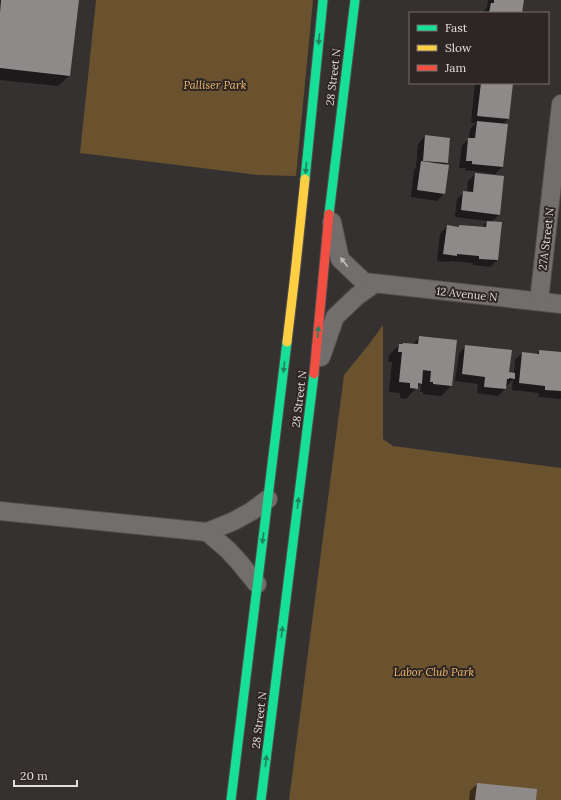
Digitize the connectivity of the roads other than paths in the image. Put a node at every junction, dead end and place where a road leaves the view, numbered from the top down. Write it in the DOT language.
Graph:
graph roads {
  1 [pos="324,0"];
  2 [pos="354,0"];
  3 [pos="561,104"];
  4 [pos="330,208"];
  5 [pos="374,284"];
  6 [pos="539,301"];
  7 [pos="561,304"];
  8 [pos="314,374"];
  9 [pos="268,499"];
  10 [pos="0,511"];
  11 [pos="207,532"];
  12 [pos="257,584"];
  13 [pos="231,800"];
  14 [pos="261,800"];
  1 -- 9 [label="main road, 28 Street N, one-way"];
  2 -- 4 [label="main road, 28 Street N"];
  3 -- 6 [label="street, 27A Street N"];
  5 -- 4 [label="street, 12 Avenue N, one-way"];
  8 -- 4 [label="main road, 28 Street N, one-way"];
  5 -- 6 [label="street, 12 Avenue N"];
  5 -- 8 [label="street"];
  6 -- 7 [label="street, 12 Avenue N"];
  14 -- 8 [label="main road, 28 Street N, one-way"];
  9 -- 11 [label="street"];
  9 -- 12 [label="main road, 28 Street N, one-way"];
  10 -- 11 [label="street"];
  11 -- 12 [label="street"];
  12 -- 13 [label="main road, 28 Street N"];
}
